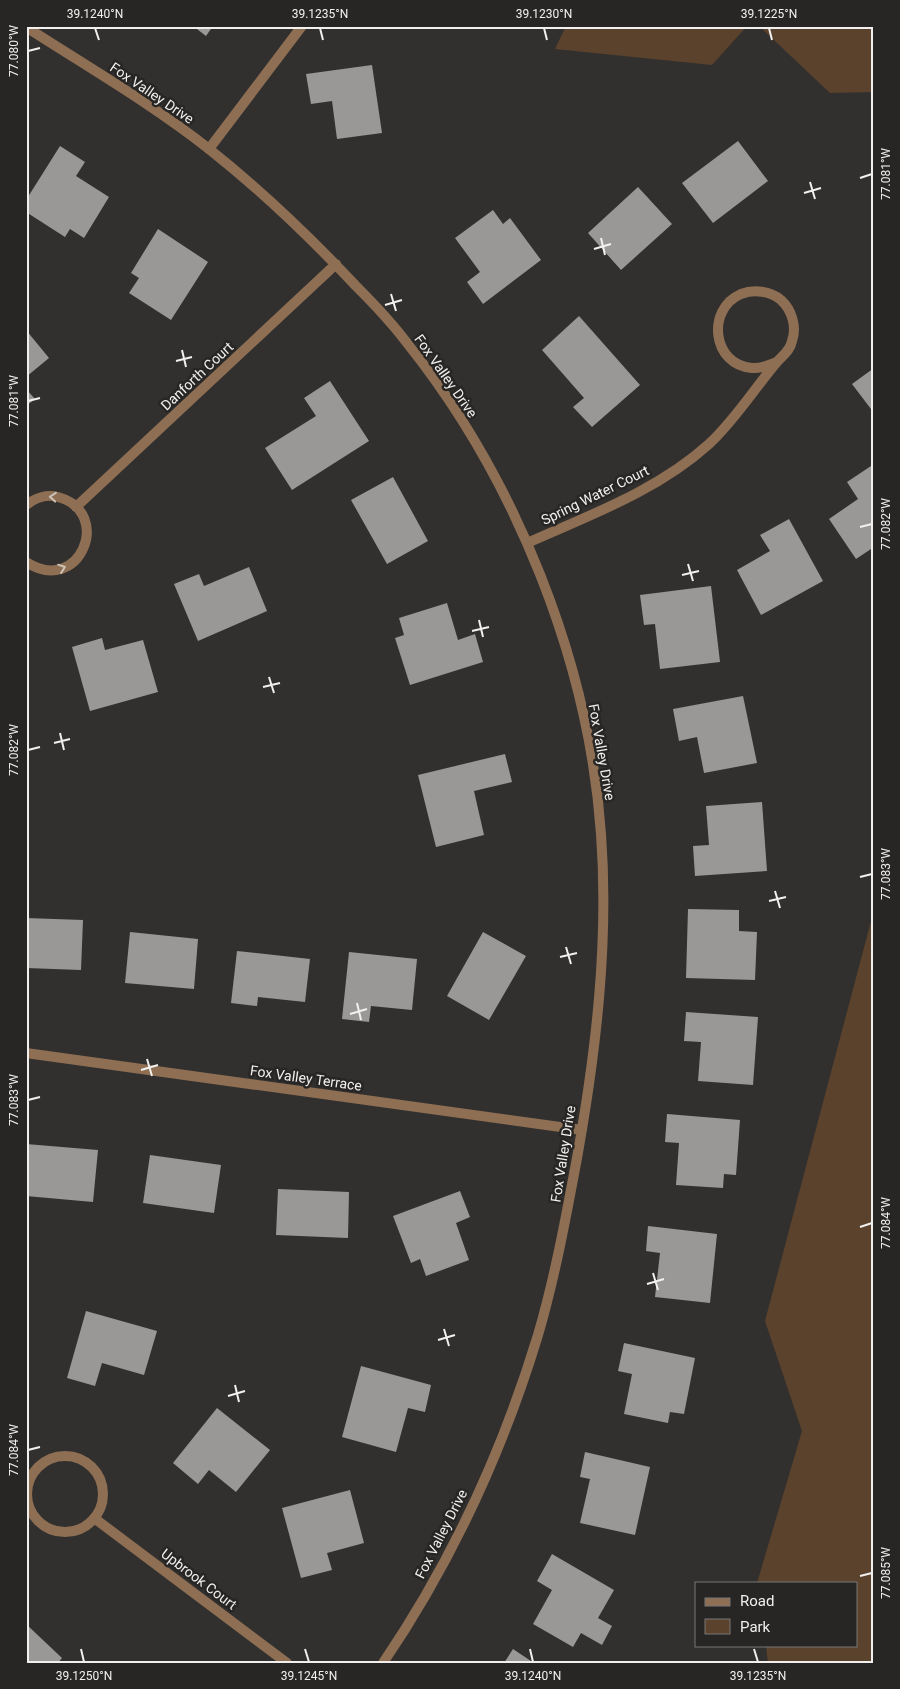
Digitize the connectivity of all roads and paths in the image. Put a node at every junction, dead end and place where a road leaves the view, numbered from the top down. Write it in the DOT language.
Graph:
graph roads {
  1 [pos="302,26"];
  2 [pos="26,27"];
  3 [pos="209,149"];
  4 [pos="336,264"];
  5 [pos="777,362"];
  6 [pos="26,505"];
  7 [pos="76,506"];
  8 [pos="526,543"];
  9 [pos="26,562"];
  10 [pos="26,1053"];
  11 [pos="582,1130"];
  12 [pos="94,1518"];
  13 [pos="287,1663"];
  14 [pos="384,1663"];
  1 -- 3 [label="street"];
  2 -- 3 [label="street, Fox Valley Drive"];
  3 -- 4 [label="street, Fox Valley Drive"];
  4 -- 7 [label="street, Danforth Court"];
  4 -- 8 [label="street, Fox Valley Drive"];
  5 -- 5 [label="street, Spring Water Court"];
  5 -- 8 [label="street, Spring Water Court"];
  7 -- 6 [label="street, one-way"];
  9 -- 7 [label="street, one-way"];
  8 -- 11 [label="street, Fox Valley Drive"];
  10 -- 11 [label="street, Fox Valley Terrace"];
  11 -- 14 [label="street, Fox Valley Drive"];
  12 -- 12 [label="street"];
  12 -- 13 [label="street, Upbrook Court"];
}
